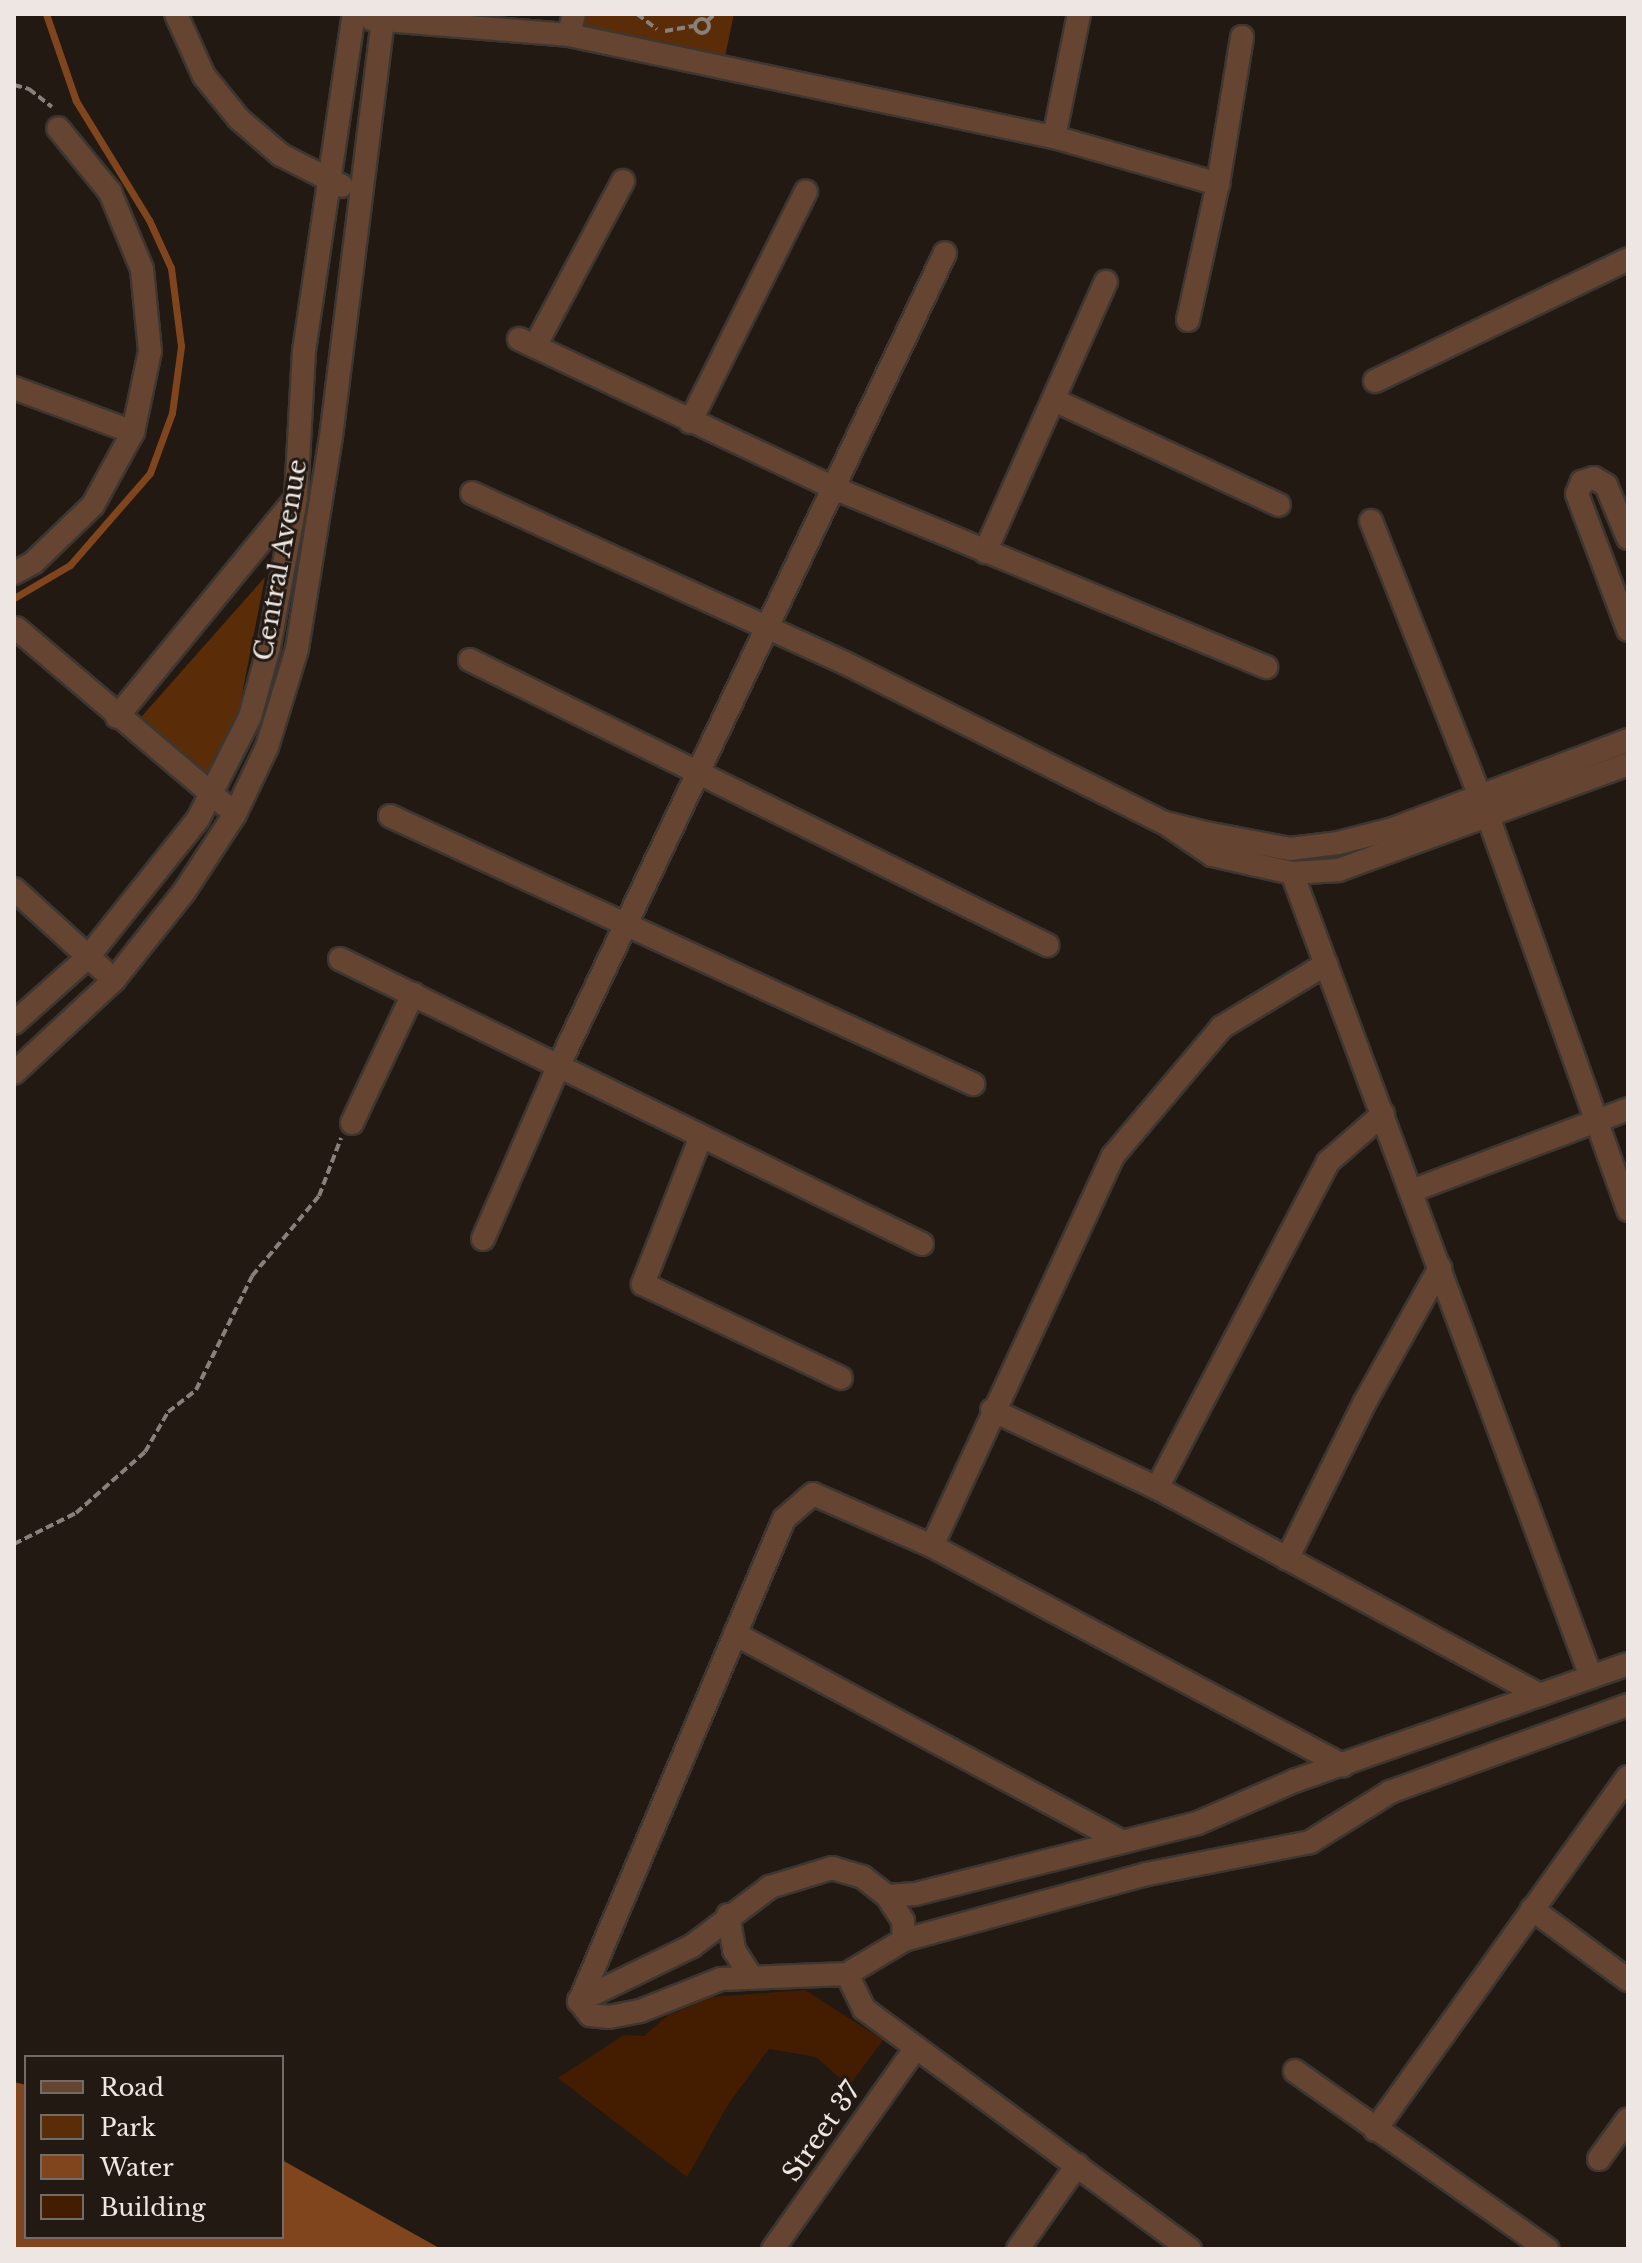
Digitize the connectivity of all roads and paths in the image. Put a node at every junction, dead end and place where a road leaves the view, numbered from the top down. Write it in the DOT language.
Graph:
graph roads {
  1 [pos="176,14"];
  2 [pos="637,14"];
  3 [pos="715,14"];
  4 [pos="1079,14"];
  5 [pos="354,16"];
  6 [pos="383,17"];
  7 [pos="707,21"];
  8 [pos="571,24"];
  9 [pos="694,26"];
  10 [pos="1242,37"];
  11 [pos="14,85"];
  12 [pos="58,128"];
  13 [pos="1054,137"];
  14 [pos="329,181"];
  15 [pos="623,181"];
  16 [pos="1218,184"];
  17 [pos="806,191"];
  18 [pos="358,192"];
  19 [pos="945,253"];
  20 [pos="1628,259"];
  21 [pos="1106,282"];
  22 [pos="1188,320"];
  23 [pos="1375,381"];
  24 [pos="14,388"];
  25 [pos="1054,400"];
  26 [pos="690,422"];
  27 [pos="133,432"];
  28 [pos="331,437"];
  29 [pos="834,488"];
  30 [pos="472,493"];
  31 [pos="296,498"];
  32 [pos="1279,505"];
  33 [pos="1371,521"];
  34 [pos="1628,538"];
  35 [pos="985,552"];
  36 [pos="14,573"];
  37 [pos="767,627"];
  38 [pos="16,628"];
  39 [pos="1628,630"];
  40 [pos="470,660"];
  41 [pos="1266,667"];
  42 [pos="117,717"];
  43 [pos="1628,740"];
  44 [pos="1628,764"];
  45 [pos="698,773"];
  46 [pos="209,796"];
  47 [pos="1480,796"];
  48 [pos="235,814"];
  49 [pos="390,816"];
  50 [pos="1489,819"];
  51 [pos="1165,823"];
  52 [pos="1292,873"];
  53 [pos="14,889"];
  54 [pos="626,923"];
  55 [pos="1047,945"];
  56 [pos="88,957"];
  57 [pos="340,959"];
  58 [pos="1326,964"];
  59 [pos="114,980"];
  60 [pos="413,994"];
  61 [pos="14,1023"];
  62 [pos="558,1067"];
  63 [pos="14,1073"];
  64 [pos="973,1084"];
  65 [pos="1628,1109"];
  66 [pos="1383,1114"];
  67 [pos="1593,1122"];
  68 [pos="352,1123"];
  69 [pos="700,1139"];
  70 [pos="1414,1190"];
  71 [pos="1628,1210"];
  72 [pos="483,1239"];
  73 [pos="922,1244"];
  74 [pos="1440,1268"];
  75 [pos="841,1378"];
  76 [pos="992,1410"];
  77 [pos="1157,1488"];
  78 [pos="14,1544"];
  79 [pos="932,1546"];
  80 [pos="1287,1559"];
  81 [pos="735,1634"];
  82 [pos="1628,1664"];
  83 [pos="1591,1677"];
  84 [pos="1540,1695"];
  85 [pos="1628,1705"];
  86 [pos="1343,1765"];
  87 [pos="1628,1777"];
  88 [pos="1123,1842"];
  89 [pos="887,1896"];
  90 [pos="1532,1909"];
  91 [pos="728,1915"];
  92 [pos="904,1940"];
  93 [pos="847,1974"];
  94 [pos="750,1975"];
  95 [pos="1628,1980"];
  96 [pos="579,2001"];
  97 [pos="916,2048"];
  98 [pos="1295,2071"];
  99 [pos="1628,2119"];
  100 [pos="1375,2130"];
  101 [pos="1599,2159"];
  102 [pos="1077,2165"];
  103 [pos="773,2249"];
  104 [pos="1018,2249"];
  105 [pos="1190,2249"];
  106 [pos="1547,2249"];
  1 -- 14 [label="street"];
  2 -- 9 [label="path"];
  3 -- 7 [label="path"];
  4 -- 13 [label="street"];
  5 -- 6 [label="street"];
  5 -- 14 [label="street, Central Avenue"];
  6 -- 8 [label="street"];
  6 -- 18 [label="street, Central Avenue"];
  7 -- 9 [label="path"];
  7 -- 9 [label="path"];
  8 -- 13 [label="street"];
  10 -- 16 [label="street"];
  11 -- 12 [label="path"];
  12 -- 27 [label="street"];
  13 -- 16 [label="street"];
  14 -- 18 [label="street"];
  14 -- 31 [label="street, Central Avenue"];
  15 -- 26 [label="street"];
  16 -- 22 [label="street"];
  17 -- 26 [label="street"];
  18 -- 28 [label="street, Central Avenue"];
  19 -- 29 [label="street"];
  20 -- 23 [label="street"];
  21 -- 25 [label="street"];
  24 -- 27 [label="street"];
  25 -- 32 [label="street"];
  25 -- 35 [label="street"];
  26 -- 29 [label="street"];
  27 -- 36 [label="street"];
  28 -- 31 [label="street"];
  28 -- 48 [label="street, Central Avenue"];
  29 -- 35 [label="street"];
  29 -- 37 [label="street"];
  30 -- 37 [label="street"];
  31 -- 42 [label="street"];
  31 -- 46 [label="street, Central Avenue"];
  33 -- 47 [label="street"];
  34 -- 39 [label="street"];
  35 -- 41 [label="street"];
  37 -- 45 [label="street"];
  37 -- 51 [label="street"];
  38 -- 42 [label="street"];
  40 -- 45 [label="street"];
  42 -- 46 [label="street"];
  43 -- 47 [label="street"];
  44 -- 50 [label="street"];
  45 -- 54 [label="street"];
  45 -- 55 [label="street"];
  46 -- 48 [label="street"];
  46 -- 56 [label="street, Central Avenue"];
  47 -- 50 [label="street"];
  47 -- 51 [label="street"];
  48 -- 59 [label="street, Central Avenue"];
  49 -- 54 [label="street"];
  50 -- 52 [label="street"];
  50 -- 67 [label="street"];
  51 -- 52 [label="street"];
  52 -- 58 [label="street"];
  53 -- 56 [label="street"];
  54 -- 62 [label="street"];
  54 -- 64 [label="street"];
  56 -- 59 [label="street"];
  56 -- 61 [label="street, Central Avenue"];
  57 -- 60 [label="street"];
  58 -- 66 [label="street"];
  58 -- 76 [label="street"];
  59 -- 63 [label="street, Central Avenue"];
  60 -- 62 [label="street"];
  60 -- 68 [label="street"];
  62 -- 69 [label="street"];
  62 -- 72 [label="street"];
  65 -- 67 [label="street"];
  66 -- 70 [label="street"];
  66 -- 77 [label="street"];
  67 -- 70 [label="street"];
  67 -- 71 [label="street"];
  68 -- 78 [label="path"];
  69 -- 73 [label="street"];
  69 -- 75 [label="street"];
  70 -- 74 [label="street"];
  74 -- 80 [label="street"];
  74 -- 83 [label="street"];
  76 -- 77 [label="street"];
  76 -- 79 [label="street"];
  77 -- 80 [label="street"];
  79 -- 81 [label="street"];
  79 -- 86 [label="street"];
  80 -- 84 [label="street"];
  81 -- 88 [label="street"];
  81 -- 96 [label="street"];
  82 -- 83 [label="street"];
  83 -- 84 [label="street"];
  84 -- 86 [label="street"];
  85 -- 92 [label="street"];
  86 -- 88 [label="street"];
  87 -- 90 [label="street"];
  88 -- 89 [label="street"];
  89 -- 91 [label="street"];
  89 -- 92 [label="street"];
  90 -- 95 [label="street"];
  90 -- 100 [label="street"];
  91 -- 94 [label="street"];
  91 -- 96 [label="street"];
  92 -- 93 [label="street"];
  93 -- 94 [label="street"];
  93 -- 97 [label="street"];
  94 -- 96 [label="street"];
  97 -- 102 [label="street"];
  97 -- 103 [label="street, Street 37"];
  98 -- 100 [label="street"];
  99 -- 101 [label="street"];
  100 -- 106 [label="street"];
  102 -- 104 [label="street"];
  102 -- 105 [label="street"];
}
